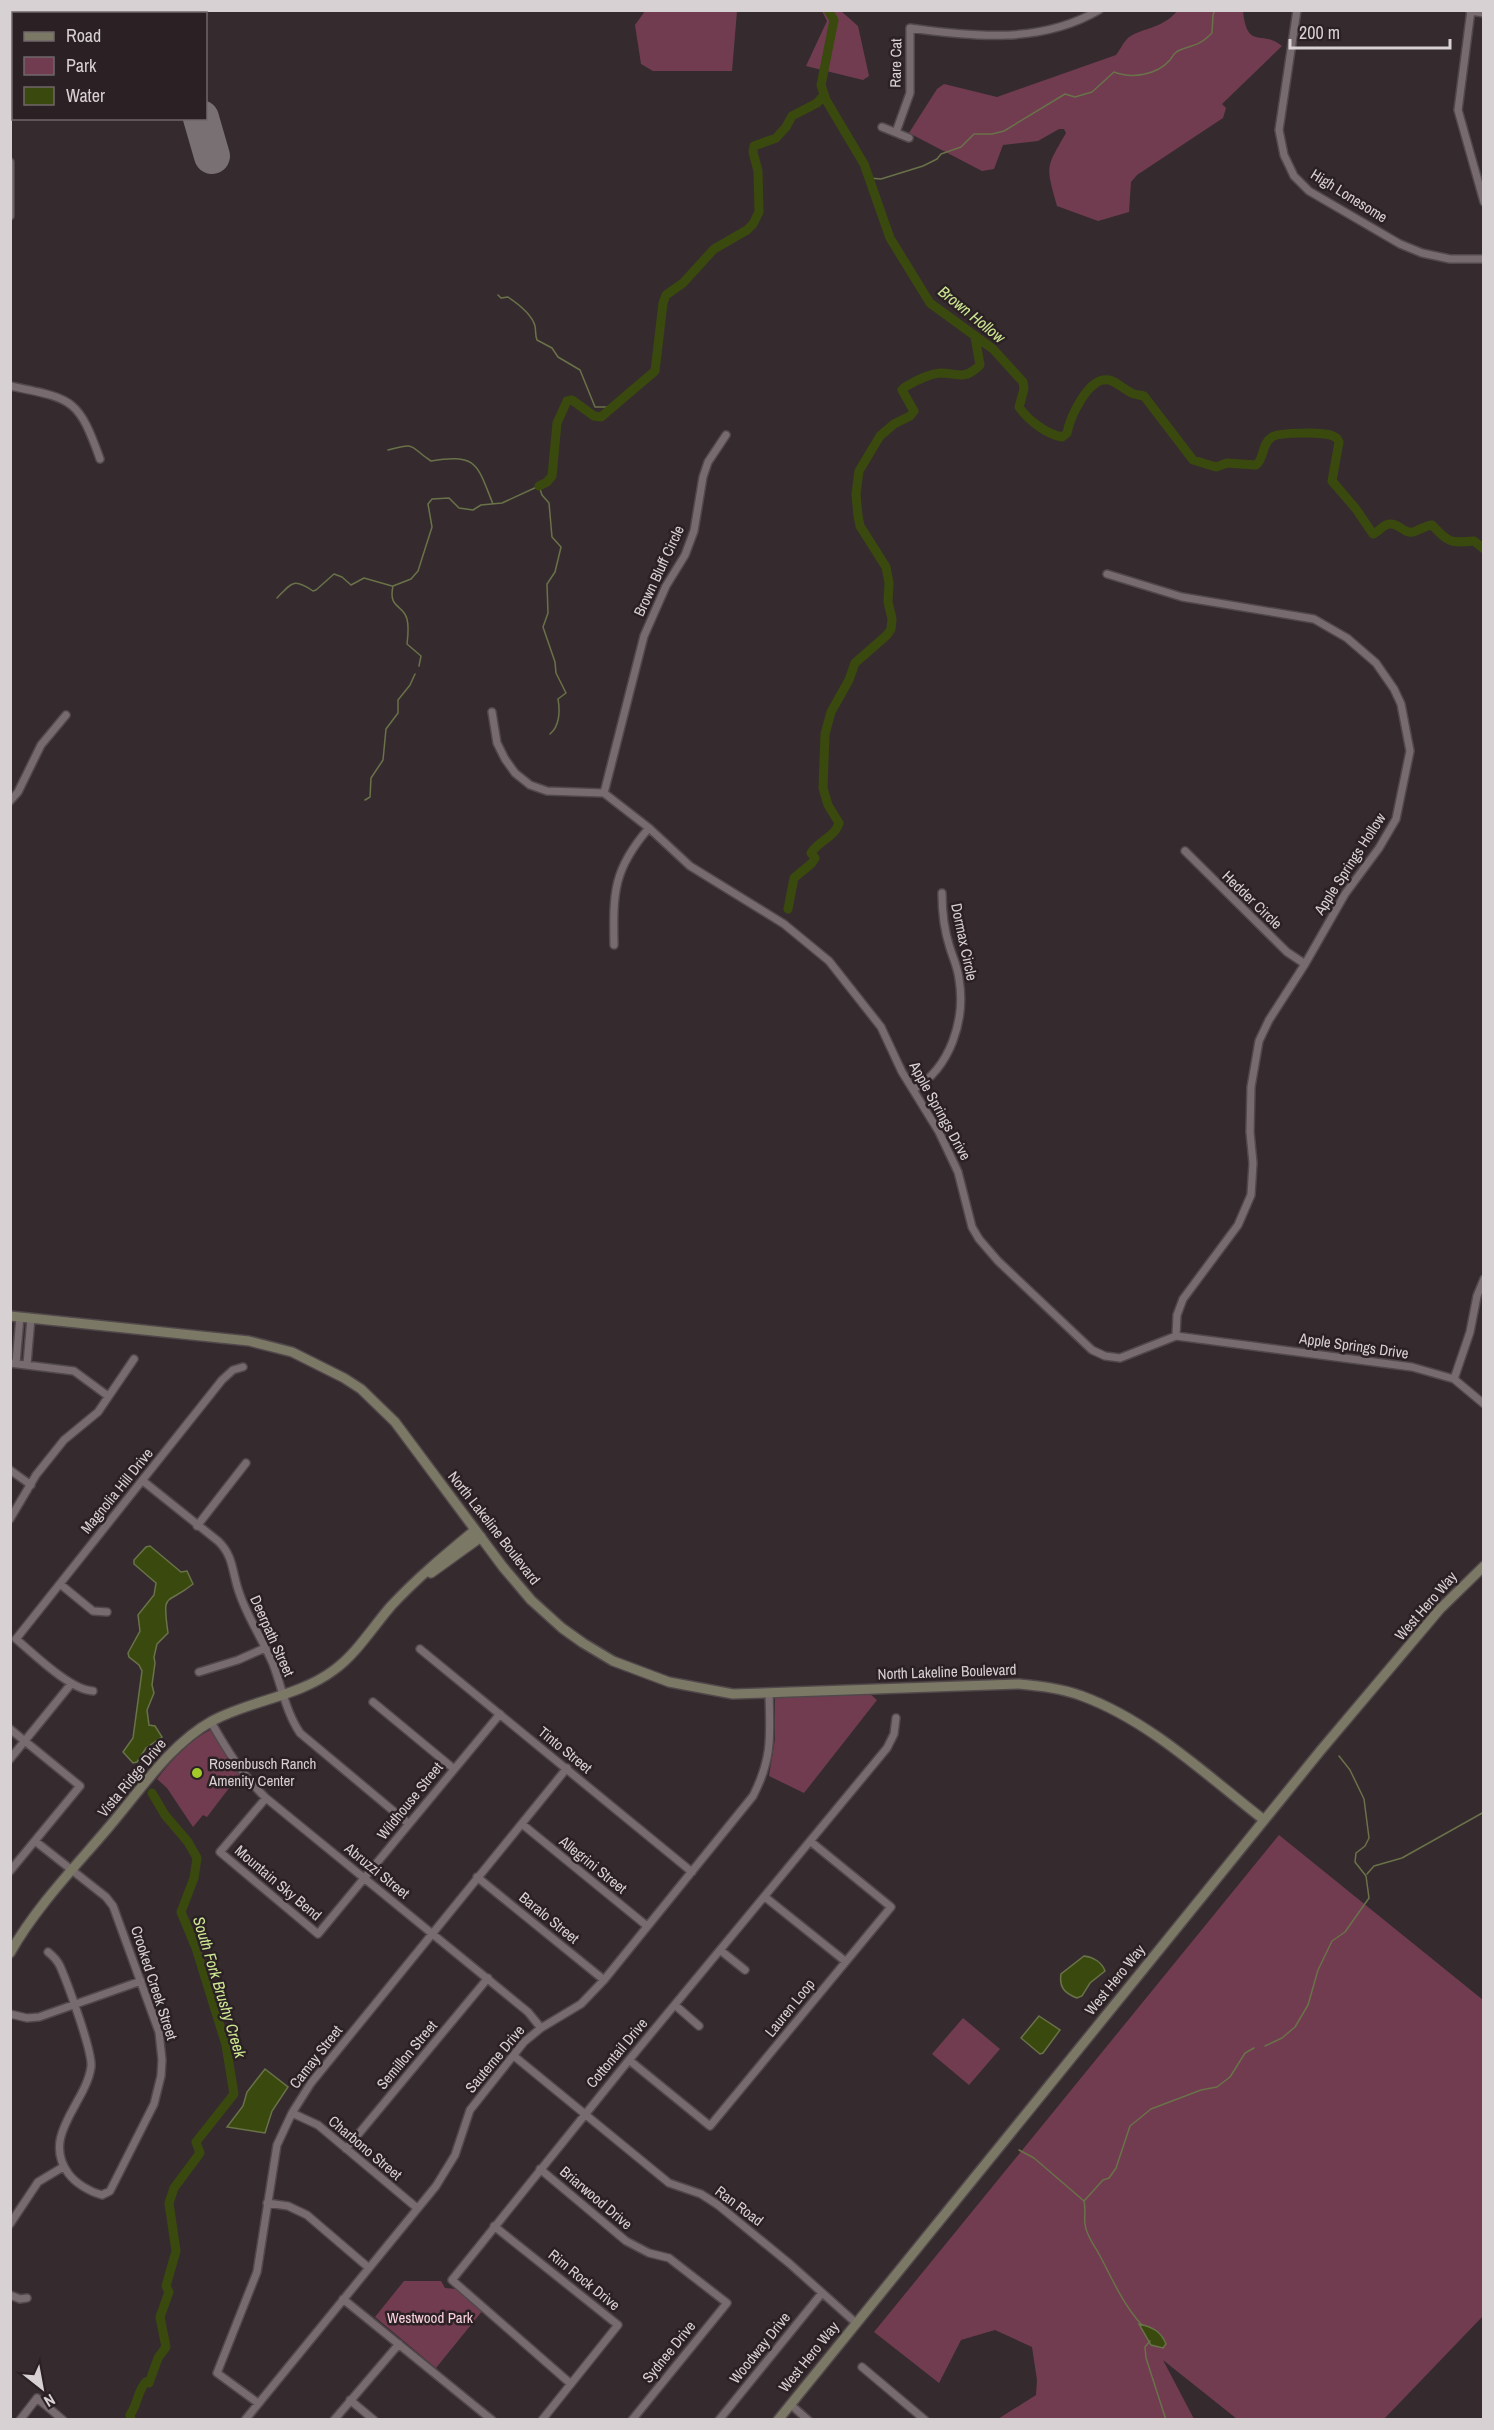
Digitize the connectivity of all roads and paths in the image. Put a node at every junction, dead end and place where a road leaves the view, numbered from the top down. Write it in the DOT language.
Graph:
graph roads {
  1 [pos="1099,10"];
  2 [pos="1297,10"];
  3 [pos="1471,11"];
  4 [pos="1484,13"];
  5 [pos="882,127"];
  6 [pos="896,132"];
  7 [pos="909,138"];
  8 [pos="10,162"];
  9 [pos="1484,202"];
  10 [pos="10,216"];
  11 [pos="1484,259"];
  12 [pos="10,386"];
  13 [pos="726,435"];
  14 [pos="100,459"];
  15 [pos="1107,574"];
  16 [pos="492,712"];
  17 [pos="66,715"];
  18 [pos="604,793"];
  19 [pos="10,801"];
  20 [pos="649,828"];
  21 [pos="1185,851"];
  22 [pos="942,892"];
  23 [pos="614,945"];
  24 [pos="1305,964"];
  25 [pos="914,1089"];
  26 [pos="1484,1279"];
  27 [pos="15,1317"];
  28 [pos="32,1318"];
  29 [pos="1176,1336"];
  30 [pos="134,1359"];
  31 [pos="13,1363"];
  32 [pos="27,1364"];
  33 [pos="243,1367"];
  34 [pos="1454,1378"];
  35 [pos="108,1396"];
  36 [pos="1484,1404"];
  37 [pos="246,1463"];
  38 [pos="10,1470"];
  39 [pos="143,1481"];
  40 [pos="31,1485"];
  41 [pos="10,1520"];
  42 [pos="197,1526"];
  43 [pos="478,1534"];
  44 [pos="1484,1566"];
  45 [pos="60,1584"];
  46 [pos="107,1612"];
  47 [pos="265,1648"];
  48 [pos="420,1649"];
  49 [pos="199,1672"];
  50 [pos="71,1684"];
  51 [pos="93,1691"];
  52 [pos="769,1693"];
  53 [pos="283,1695"];
  54 [pos="373,1702"];
  55 [pos="500,1714"];
  56 [pos="896,1718"];
  57 [pos="211,1722"];
  58 [pos="10,1729"];
  59 [pos="25,1741"];
  60 [pos="10,1759"];
  61 [pos="567,1768"];
  62 [pos="454,1769"];
  63 [pos="266,1798"];
  64 [pos="1264,1820"];
  65 [pos="409,1824"];
  66 [pos="522,1824"];
  67 [pos="35,1841"];
  68 [pos="810,1841"];
  69 [pos="73,1870"];
  70 [pos="10,1871"];
  71 [pos="692,1872"];
  72 [pos="477,1877"];
  73 [pos="364,1879"];
  74 [pos="765,1897"];
  75 [pos="647,1926"];
  76 [pos="432,1933"];
  77 [pos="318,1934"];
  78 [pos="720,1950"];
  79 [pos="48,1952"];
  80 [pos="10,1953"];
  81 [pos="845,1961"];
  82 [pos="745,1970"];
  83 [pos="488,1978"];
  84 [pos="604,1980"];
  85 [pos="141,1981"];
  86 [pos="73,2004"];
  87 [pos="675,2005"];
  88 [pos="10,2014"];
  89 [pos="699,2026"];
  90 [pos="541,2028"];
  91 [pos="514,2056"];
  92 [pos="629,2060"];
  93 [pos="292,2113"];
  94 [pos="585,2114"];
  95 [pos="346,2149"];
  96 [pos="63,2167"];
  97 [pos="540,2169"];
  98 [pos="267,2203"];
  99 [pos="417,2208"];
  100 [pos="10,2224"];
  101 [pos="494,2226"];
  102 [pos="369,2268"];
  103 [pos="822,2293"];
  104 [pos="10,2295"];
  105 [pos="27,2298"];
  106 [pos="343,2299"];
  107 [pos="727,2303"];
  108 [pos="856,2323"];
  109 [pos="399,2344"];
  110 [pos="862,2367"];
  111 [pos="571,2384"];
  112 [pos="350,2400"];
  113 [pos="258,2403"];
  114 [pos="790,2404"];
  115 [pos="20,2420"];
  116 [pos="63,2420"];
  117 [pos="244,2420"];
  118 [pos="334,2420"];
  119 [pos="374,2420"];
  120 [pos="492,2420"];
  121 [pos="542,2420"];
  122 [pos="632,2420"];
  123 [pos="719,2420"];
  124 [pos="778,2420"];
  125 [pos="808,2420"];
  126 [pos="925,2420"];
  1 -- 6 [label="street, Rare Cat"];
  2 -- 11 [label="street, High Lonesome"];
  3 -- 4 [label="street"];
  3 -- 9 [label="street"];
  5 -- 6 [label="street"];
  6 -- 7 [label="street"];
  8 -- 10 [label="street"];
  12 -- 14 [label="street"];
  13 -- 18 [label="street, Brown Bluff Circle"];
  15 -- 24 [label="street, Apple Springs Hollow"];
  16 -- 18 [label="street"];
  17 -- 19 [label="street"];
  18 -- 20 [label="street, Apple Springs Drive"];
  20 -- 23 [label="street"];
  20 -- 25 [label="street, Apple Springs Drive"];
  21 -- 24 [label="street, Hedder Circle"];
  22 -- 25 [label="street, Dormax Circle"];
  24 -- 29 [label="street, Apple Springs Hollow"];
  25 -- 29 [label="street, Apple Springs Drive"];
  26 -- 34 [label="street"];
  27 -- 28 [label="street, North Lakeline Boulevard"];
  27 -- 31 [label="street"];
  28 -- 32 [label="street"];
  28 -- 43 [label="street, North Lakeline Boulevard"];
  29 -- 34 [label="street, Apple Springs Drive"];
  30 -- 35 [label="street"];
  31 -- 32 [label="street"];
  32 -- 35 [label="street"];
  33 -- 39 [label="street, Magnolia Hill Drive"];
  34 -- 36 [label="street, Apple Springs Drive"];
  35 -- 40 [label="street"];
  37 -- 42 [label="street"];
  38 -- 40 [label="street"];
  39 -- 42 [label="street, Deerpath Street"];
  39 -- 45 [label="street, Magnolia Hill Drive"];
  40 -- 41 [label="street"];
  42 -- 47 [label="street, Deerpath Street"];
  43 -- 52 [label="street, North Lakeline Boulevard"];
  43 -- 53 [label="street, Vista Ridge Drive"];
  44 -- 64 [label="street, West Hero Way"];
  45 -- 46 [label="street"];
  45 -- 50 [label="street, Magnolia Hill Drive"];
  47 -- 49 [label="street"];
  47 -- 53 [label="street, Deerpath Street"];
  48 -- 55 [label="street, Tinto Street"];
  50 -- 51 [label="street"];
  50 -- 59 [label="street"];
  52 -- 64 [label="street, North Lakeline Boulevard"];
  52 -- 71 [label="street, Sauterne Drive"];
  53 -- 57 [label="street, Vista Ridge Drive"];
  53 -- 65 [label="street, Deerpath Street"];
  54 -- 62 [label="street"];
  55 -- 61 [label="street, Tinto Street"];
  55 -- 62 [label="street, Wildhouse Street"];
  56 -- 68 [label="street, Cottontail Drive"];
  57 -- 63 [label="street, Abruzzi Street"];
  57 -- 69 [label="street, Vista Ridge Drive"];
  58 -- 59 [label="street"];
  59 -- 60 [label="street"];
  59 -- 67 [label="street"];
  61 -- 66 [label="street, Camay Street"];
  61 -- 71 [label="street, Tinto Street"];
  62 -- 65 [label="street, Wildhouse Street"];
  63 -- 73 [label="street, Abruzzi Street"];
  63 -- 77 [label="street, Mountain Sky Bend"];
  64 -- 108 [label="street, West Hero Way"];
  65 -- 73 [label="street, Wildhouse Street"];
  66 -- 72 [label="street, Camay Street"];
  66 -- 75 [label="street, Allegrini Street"];
  67 -- 69 [label="street, Crooked Creek Street"];
  67 -- 70 [label="street"];
  68 -- 74 [label="street, Cottontail Drive"];
  68 -- 81 [label="street, Lauren Loop"];
  69 -- 80 [label="street, Vista Ridge Drive"];
  69 -- 85 [label="street, Crooked Creek Street"];
  71 -- 75 [label="street, Sauterne Drive"];
  72 -- 76 [label="street, Camay Street"];
  72 -- 84 [label="street, Baralo Street"];
  73 -- 76 [label="street, Abruzzi Street"];
  73 -- 77 [label="street, Wildhouse Street"];
  74 -- 78 [label="street, Cottontail Drive"];
  74 -- 81 [label="street"];
  75 -- 84 [label="street, Sauterne Drive"];
  76 -- 83 [label="street, Abruzzi Street"];
  76 -- 93 [label="street, Camay Street"];
  78 -- 82 [label="street"];
  78 -- 87 [label="street, Cottontail Drive"];
  79 -- 86 [label="street"];
  81 -- 92 [label="street, Lauren Loop"];
  83 -- 90 [label="street, Abruzzi Street"];
  83 -- 95 [label="street, Semillon Street"];
  84 -- 90 [label="street, Sauterne Drive"];
  85 -- 86 [label="street"];
  85 -- 96 [label="street, Crooked Creek Street"];
  86 -- 88 [label="street"];
  86 -- 96 [label="street"];
  87 -- 89 [label="street"];
  87 -- 92 [label="street, Cottontail Drive"];
  90 -- 91 [label="street, Sauterne Drive"];
  91 -- 94 [label="street, Ran Road"];
  91 -- 99 [label="street, Sauterne Drive"];
  92 -- 94 [label="street, Cottontail Drive"];
  93 -- 95 [label="street, Charbono Street"];
  93 -- 98 [label="street, Camay Street"];
  94 -- 97 [label="street, Cottontail Drive"];
  94 -- 103 [label="street, Ran Road"];
  95 -- 99 [label="street, Charbono Street"];
  96 -- 100 [label="street"];
  97 -- 101 [label="street, Cottontail Drive"];
  97 -- 107 [label="street, Briarwood Drive"];
  98 -- 102 [label="street"];
  98 -- 113 [label="street, Camay Street"];
  99 -- 102 [label="street, Sauterne Drive"];
  101 -- 111 [label="street, Cottontail Drive"];
  101 -- 111 [label="street, Rim Rock Drive"];
  102 -- 106 [label="street, Sauterne Drive"];
  103 -- 108 [label="street, Ran Road"];
  103 -- 123 [label="street, Woodway Drive"];
  104 -- 105 [label="street"];
  106 -- 109 [label="street"];
  106 -- 113 [label="street, Sauterne Drive"];
  107 -- 122 [label="street, Sydnee Drive"];
  108 -- 114 [label="street, West Hero Way"];
  109 -- 112 [label="street"];
  109 -- 120 [label="street"];
  110 -- 126 [label="street"];
  111 -- 121 [label="street, Rim Rock Drive"];
  112 -- 118 [label="street"];
  112 -- 119 [label="street"];
  113 -- 117 [label="street, Sauterne Drive"];
  114 -- 124 [label="street, West Hero Way"];
  114 -- 125 [label="street"];
  115 -- 116 [label="street"];
}
